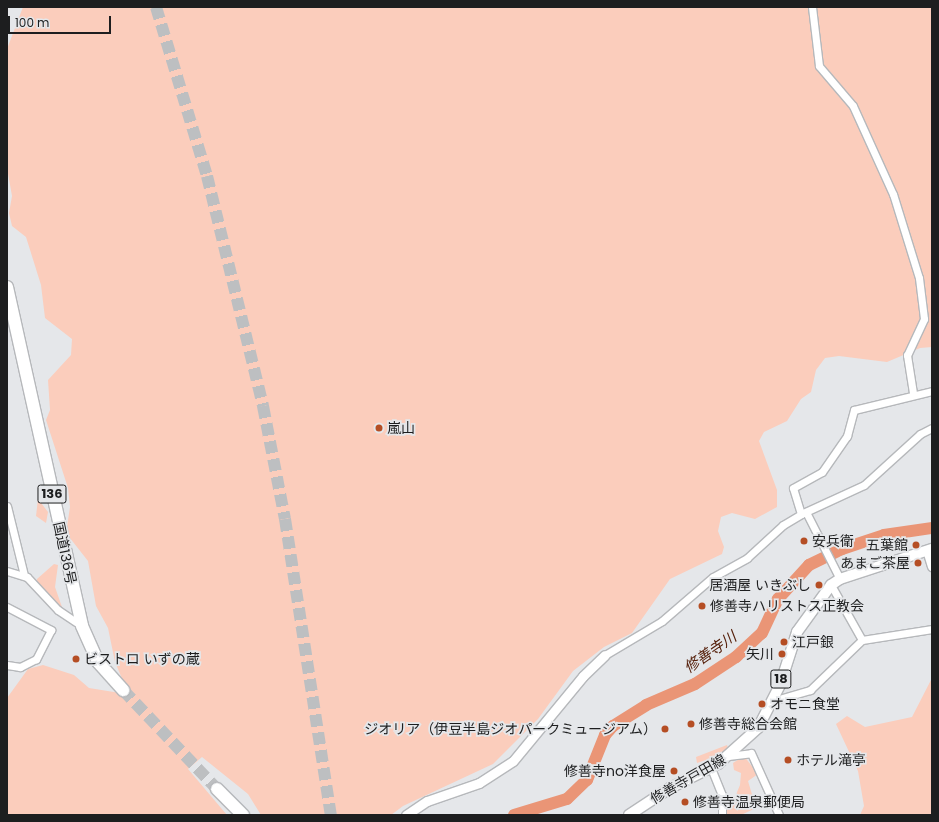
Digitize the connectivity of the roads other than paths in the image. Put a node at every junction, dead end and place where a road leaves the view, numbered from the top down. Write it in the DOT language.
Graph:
graph roads {
  1 [pos="812,7"];
  2 [pos="7,287"];
  3 [pos="932,391"];
  4 [pos="913,394"];
  5 [pos="932,428"];
  6 [pos="7,506"];
  7 [pos="804,513"];
  8 [pos="929,550"];
  9 [pos="932,566"];
  10 [pos="7,570"];
  11 [pos="24,575"];
  12 [pos="840,579"];
  13 [pos="830,585"];
  14 [pos="7,607"];
  15 [pos="82,626"];
  16 [pos="932,629"];
  17 [pos="862,640"];
  18 [pos="605,655"];
  19 [pos="7,665"];
  20 [pos="123,690"];
  21 [pos="772,701"];
  22 [pos="728,756"];
  23 [pos="711,768"];
  24 [pos="217,789"];
  25 [pos="243,815"];
  26 [pos="406,815"];
  27 [pos="629,815"];
  28 [pos="722,815"];
  29 [pos="779,815"];
  1 -- 4 [label="street"];
  2 -- 15 [label="highway, 国道136号 / 136"];
  3 -- 4 [label="street"];
  4 -- 7 [label="street"];
  5 -- 7 [label="street"];
  6 -- 11 [label="street"];
  7 -- 12 [label="street"];
  7 -- 18 [label="street"];
  8 -- 9 [label="street"];
  8 -- 12 [label="main road, 修善寺戸田線 / 18"];
  10 -- 11 [label="street"];
  11 -- 15 [label="street"];
  12 -- 13 [label="main road, 修善寺戸田線 / 18"];
  13 -- 17 [label="street"];
  13 -- 21 [label="main road, 修善寺戸田線 / 18"];
  14 -- 19 [label="street"];
  15 -- 20 [label="highway, 国道136号 / 136"];
  16 -- 17 [label="street"];
  17 -- 21 [label="street"];
  18 -- 26 [label="street"];
  21 -- 22 [label="main road, 修善寺戸田線 / 18"];
  22 -- 23 [label="main road, 修善寺戸田線 / 18"];
  22 -- 29 [label="street"];
  23 -- 27 [label="main road, 修善寺戸田線 / 18"];
  23 -- 28 [label="street"];
  24 -- 25 [label="highway"];
}
